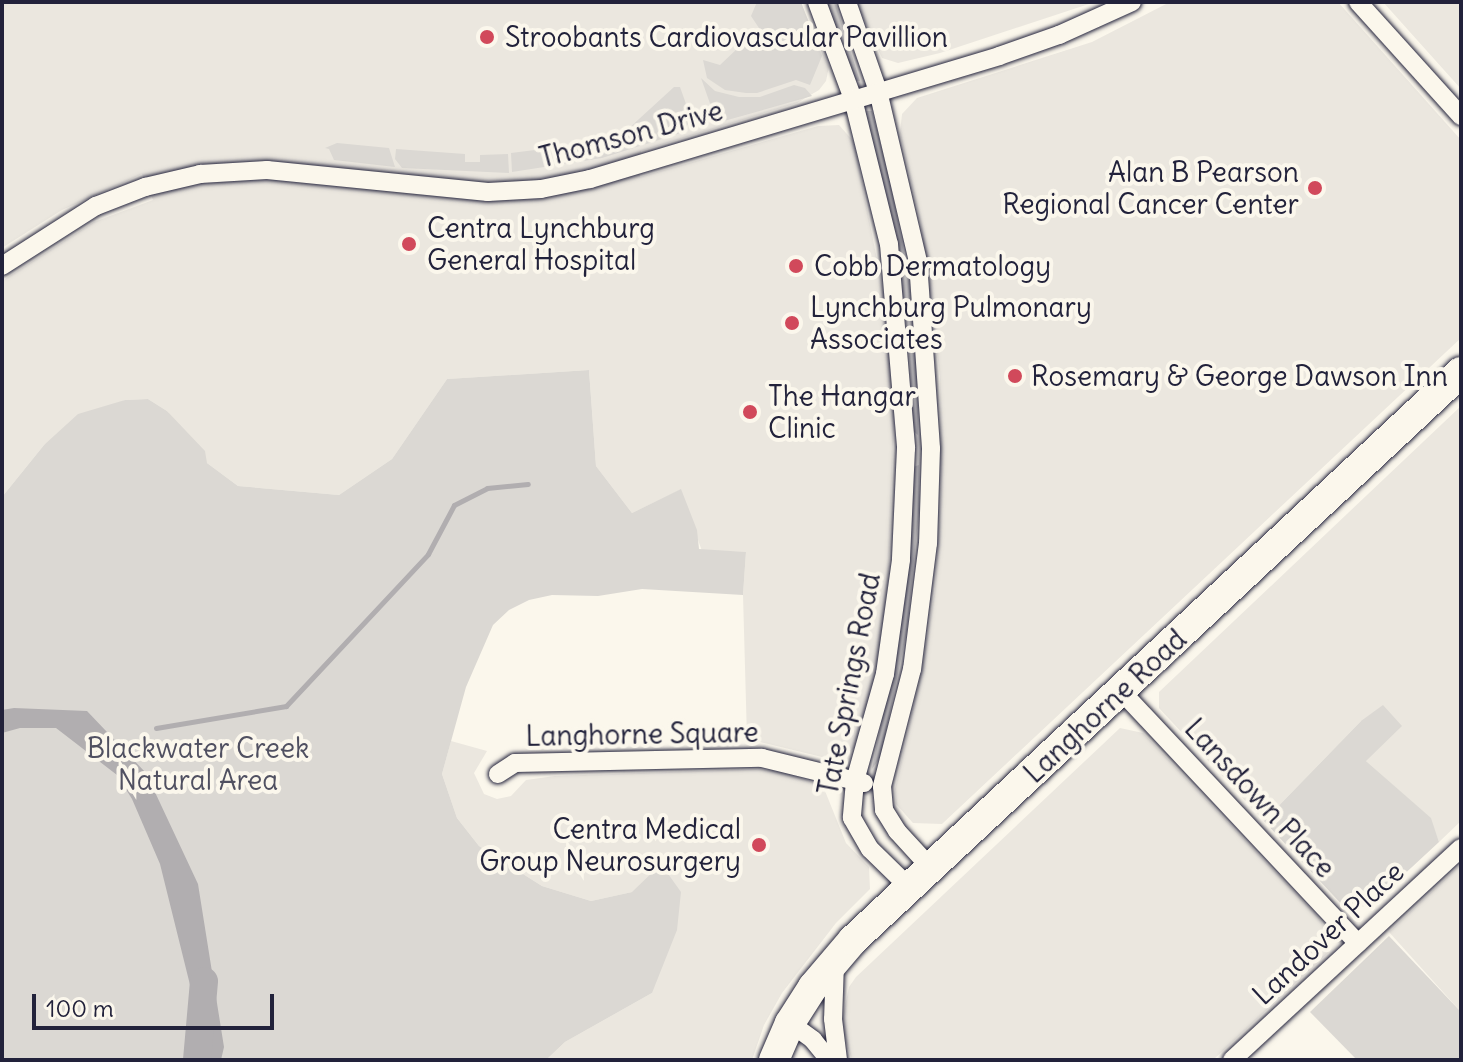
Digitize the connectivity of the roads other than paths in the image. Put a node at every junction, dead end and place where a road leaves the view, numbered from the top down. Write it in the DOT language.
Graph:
graph roads {
  1 [pos="817,2"];
  2 [pos="847,2"];
  3 [pos="1132,2"];
  4 [pos="1358,2"];
  5 [pos="878,91"];
  6 [pos="853,99"];
  7 [pos="1461,116"];
  8 [pos="2,266"];
  9 [pos="1461,372"];
  10 [pos="1121,691"];
  11 [pos="498,774"];
  12 [pos="855,781"];
  13 [pos="882,786"];
  14 [pos="1461,848"];
  15 [pos="920,877"];
  16 [pos="1358,943"];
  17 [pos="835,959"];
  18 [pos="790,1023"];
  19 [pos="774,1060"];
  20 [pos="829,1060"];
  21 [pos="838,1060"];
  22 [pos="1232,1060"];
  1 -- 6 [label="street, Tate Springs Road"];
  2 -- 5 [label="street, Tate Springs Road"];
  3 -- 5 [label="street, Thomson Drive"];
  4 -- 7 [label="street"];
  5 -- 6 [label="street, Thomson Drive"];
  5 -- 13 [label="street, Tate Springs Road"];
  6 -- 8 [label="street, Thomson Drive"];
  6 -- 12 [label="street, Tate Springs Road"];
  9 -- 10 [label="main road, Langhorne Road"];
  10 -- 15 [label="main road, Langhorne Road"];
  10 -- 16 [label="street, Lansdown Place"];
  11 -- 12 [label="street, Langhorne Square"];
  12 -- 13 [label="street, Langhorne Square"];
  12 -- 15 [label="street, Tate Springs Road"];
  13 -- 15 [label="street, Tate Springs Road"];
  14 -- 16 [label="street, Landover Place"];
  15 -- 17 [label="main road, Langhorne Road"];
  16 -- 22 [label="street, Landover Place"];
  17 -- 18 [label="main road, Langhorne Road"];
  17 -- 21 [label="street"];
  18 -- 19 [label="main road, Langhorne Road"];
  18 -- 20 [label="street"];
}
